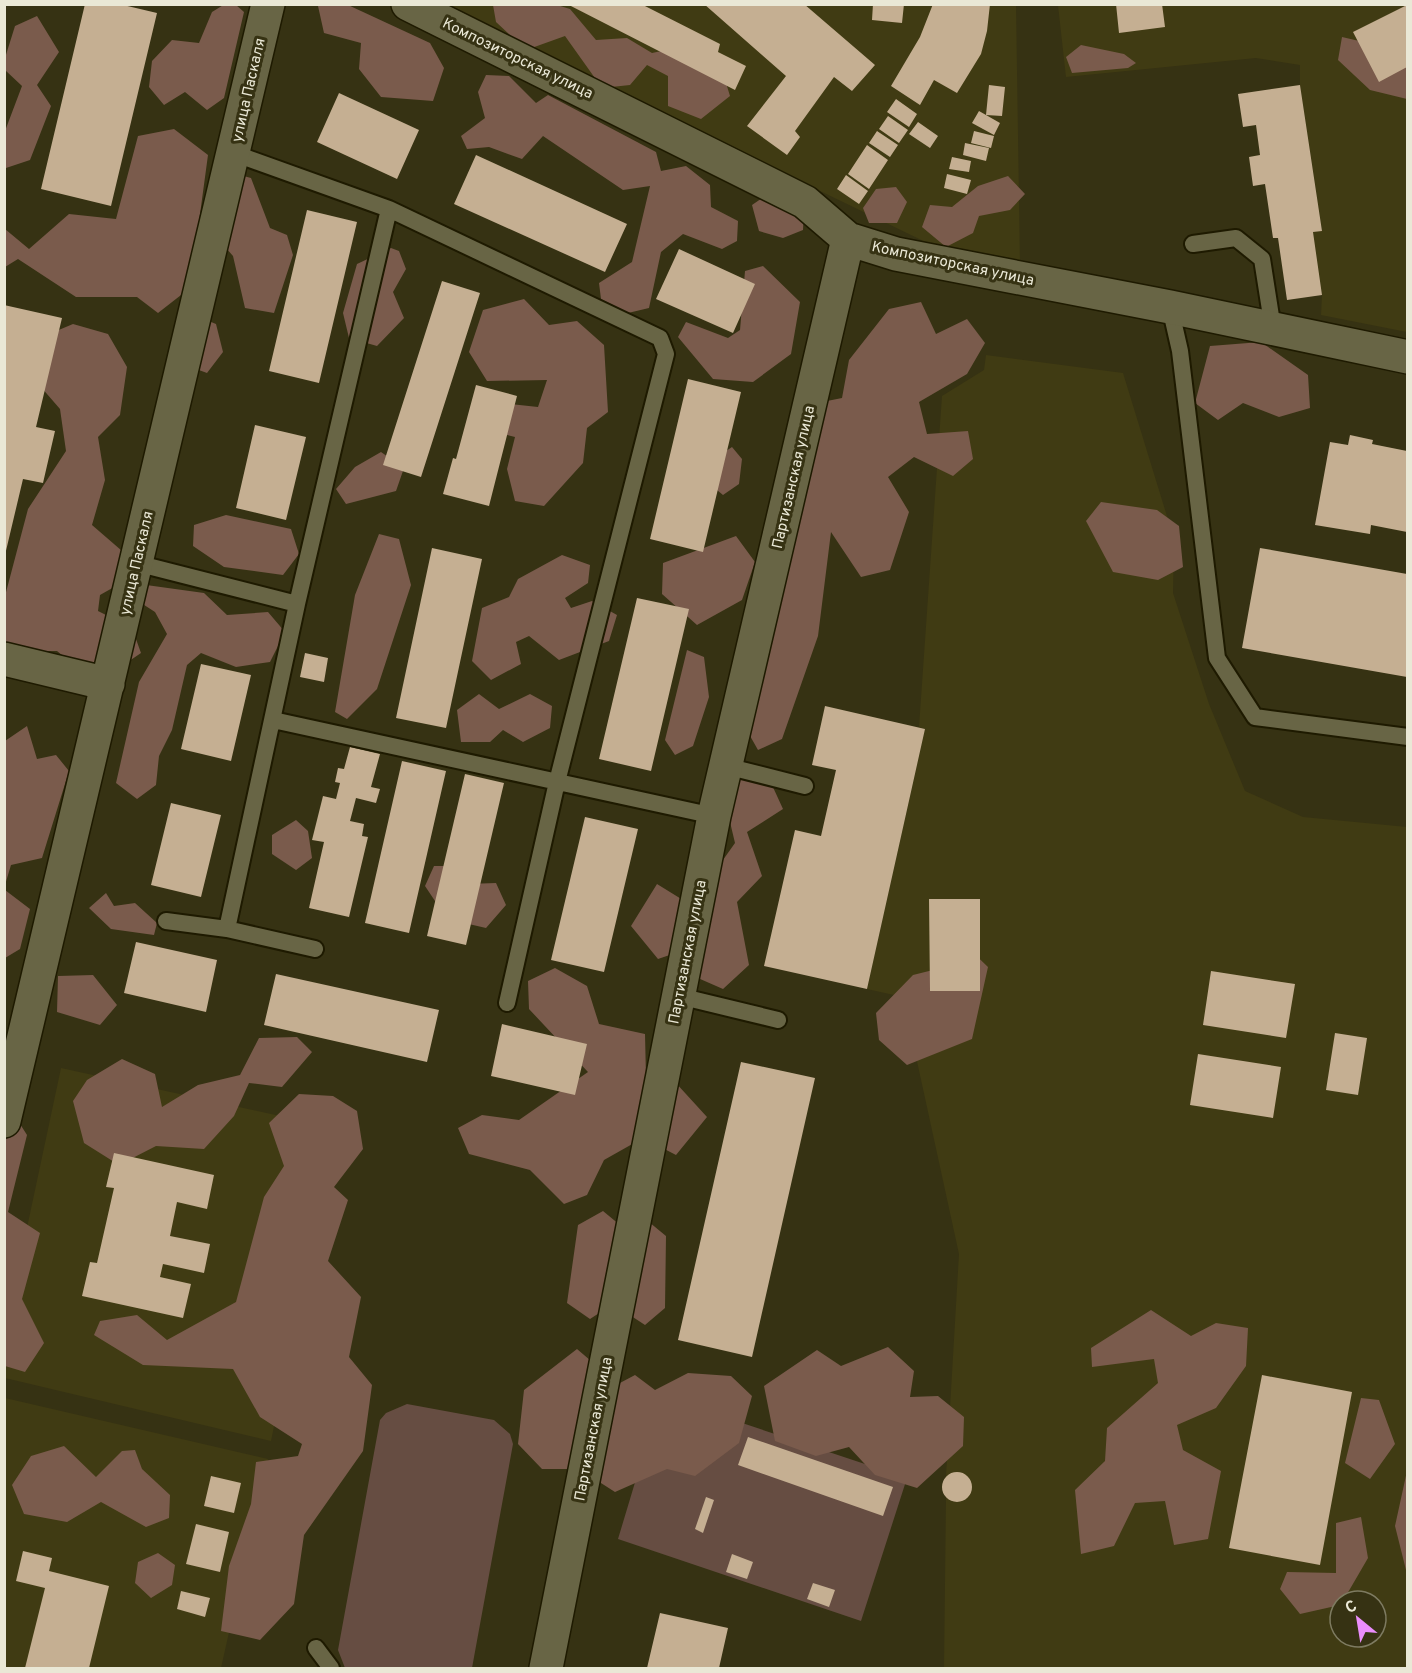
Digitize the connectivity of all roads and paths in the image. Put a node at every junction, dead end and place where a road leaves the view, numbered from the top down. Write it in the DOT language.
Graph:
graph roads {
  1 [pos="268,4"];
  2 [pos="408,4"];
  3 [pos="233,153"];
  4 [pos="389,209"];
  5 [pos="848,239"];
  6 [pos="1193,244"];
  7 [pos="1170,307"];
  8 [pos="1273,329"];
  9 [pos="1407,357"];
  10 [pos="136,563"];
  11 [pos="297,604"];
  12 [pos="4,659"];
  13 [pos="108,684"];
  14 [pos="273,720"];
  15 [pos="1407,737"];
  16 [pos="726,765"];
  17 [pos="557,782"];
  18 [pos="805,786"];
  19 [pos="714,816"];
  20 [pos="166,921"];
  21 [pos="227,929"];
  22 [pos="315,949"];
  23 [pos="679,996"];
  24 [pos="507,1003"];
  25 [pos="16,1012"];
  26 [pos="778,1020"];
  27 [pos="4,1121"];
  28 [pos="316,1648"];
  29 [pos="331,1668"];
  30 [pos="546,1668"];
  1 -- 3 [label="street, улица Паскаля"];
  2 -- 5 [label="street, Композиторская улица"];
  3 -- 4 [label="lane"];
  3 -- 10 [label="street, улица Паскаля"];
  4 -- 11 [label="lane"];
  4 -- 17 [label="lane"];
  5 -- 7 [label="street, Композиторская улица"];
  5 -- 16 [label="street, Партизанская улица"];
  6 -- 8 [label="lane"];
  7 -- 8 [label="street, Композиторская улица"];
  7 -- 15 [label="lane"];
  8 -- 9 [label="street, Композиторская улица"];
  10 -- 11 [label="lane"];
  10 -- 13 [label="street, улица Паскаля"];
  11 -- 14 [label="lane"];
  12 -- 13 [label="street"];
  13 -- 25 [label="street, улица Паскаля"];
  14 -- 17 [label="lane"];
  14 -- 21 [label="lane"];
  16 -- 18 [label="lane"];
  16 -- 19 [label="street, Партизанская улица"];
  17 -- 19 [label="lane"];
  17 -- 24 [label="lane"];
  19 -- 23 [label="street, Партизанская улица"];
  20 -- 21 [label="lane"];
  21 -- 22 [label="lane"];
  23 -- 26 [label="lane"];
  23 -- 30 [label="street, Партизанская улица"];
  25 -- 27 [label="street, улица Паскаля"];
  28 -- 29 [label="lane"];
}
